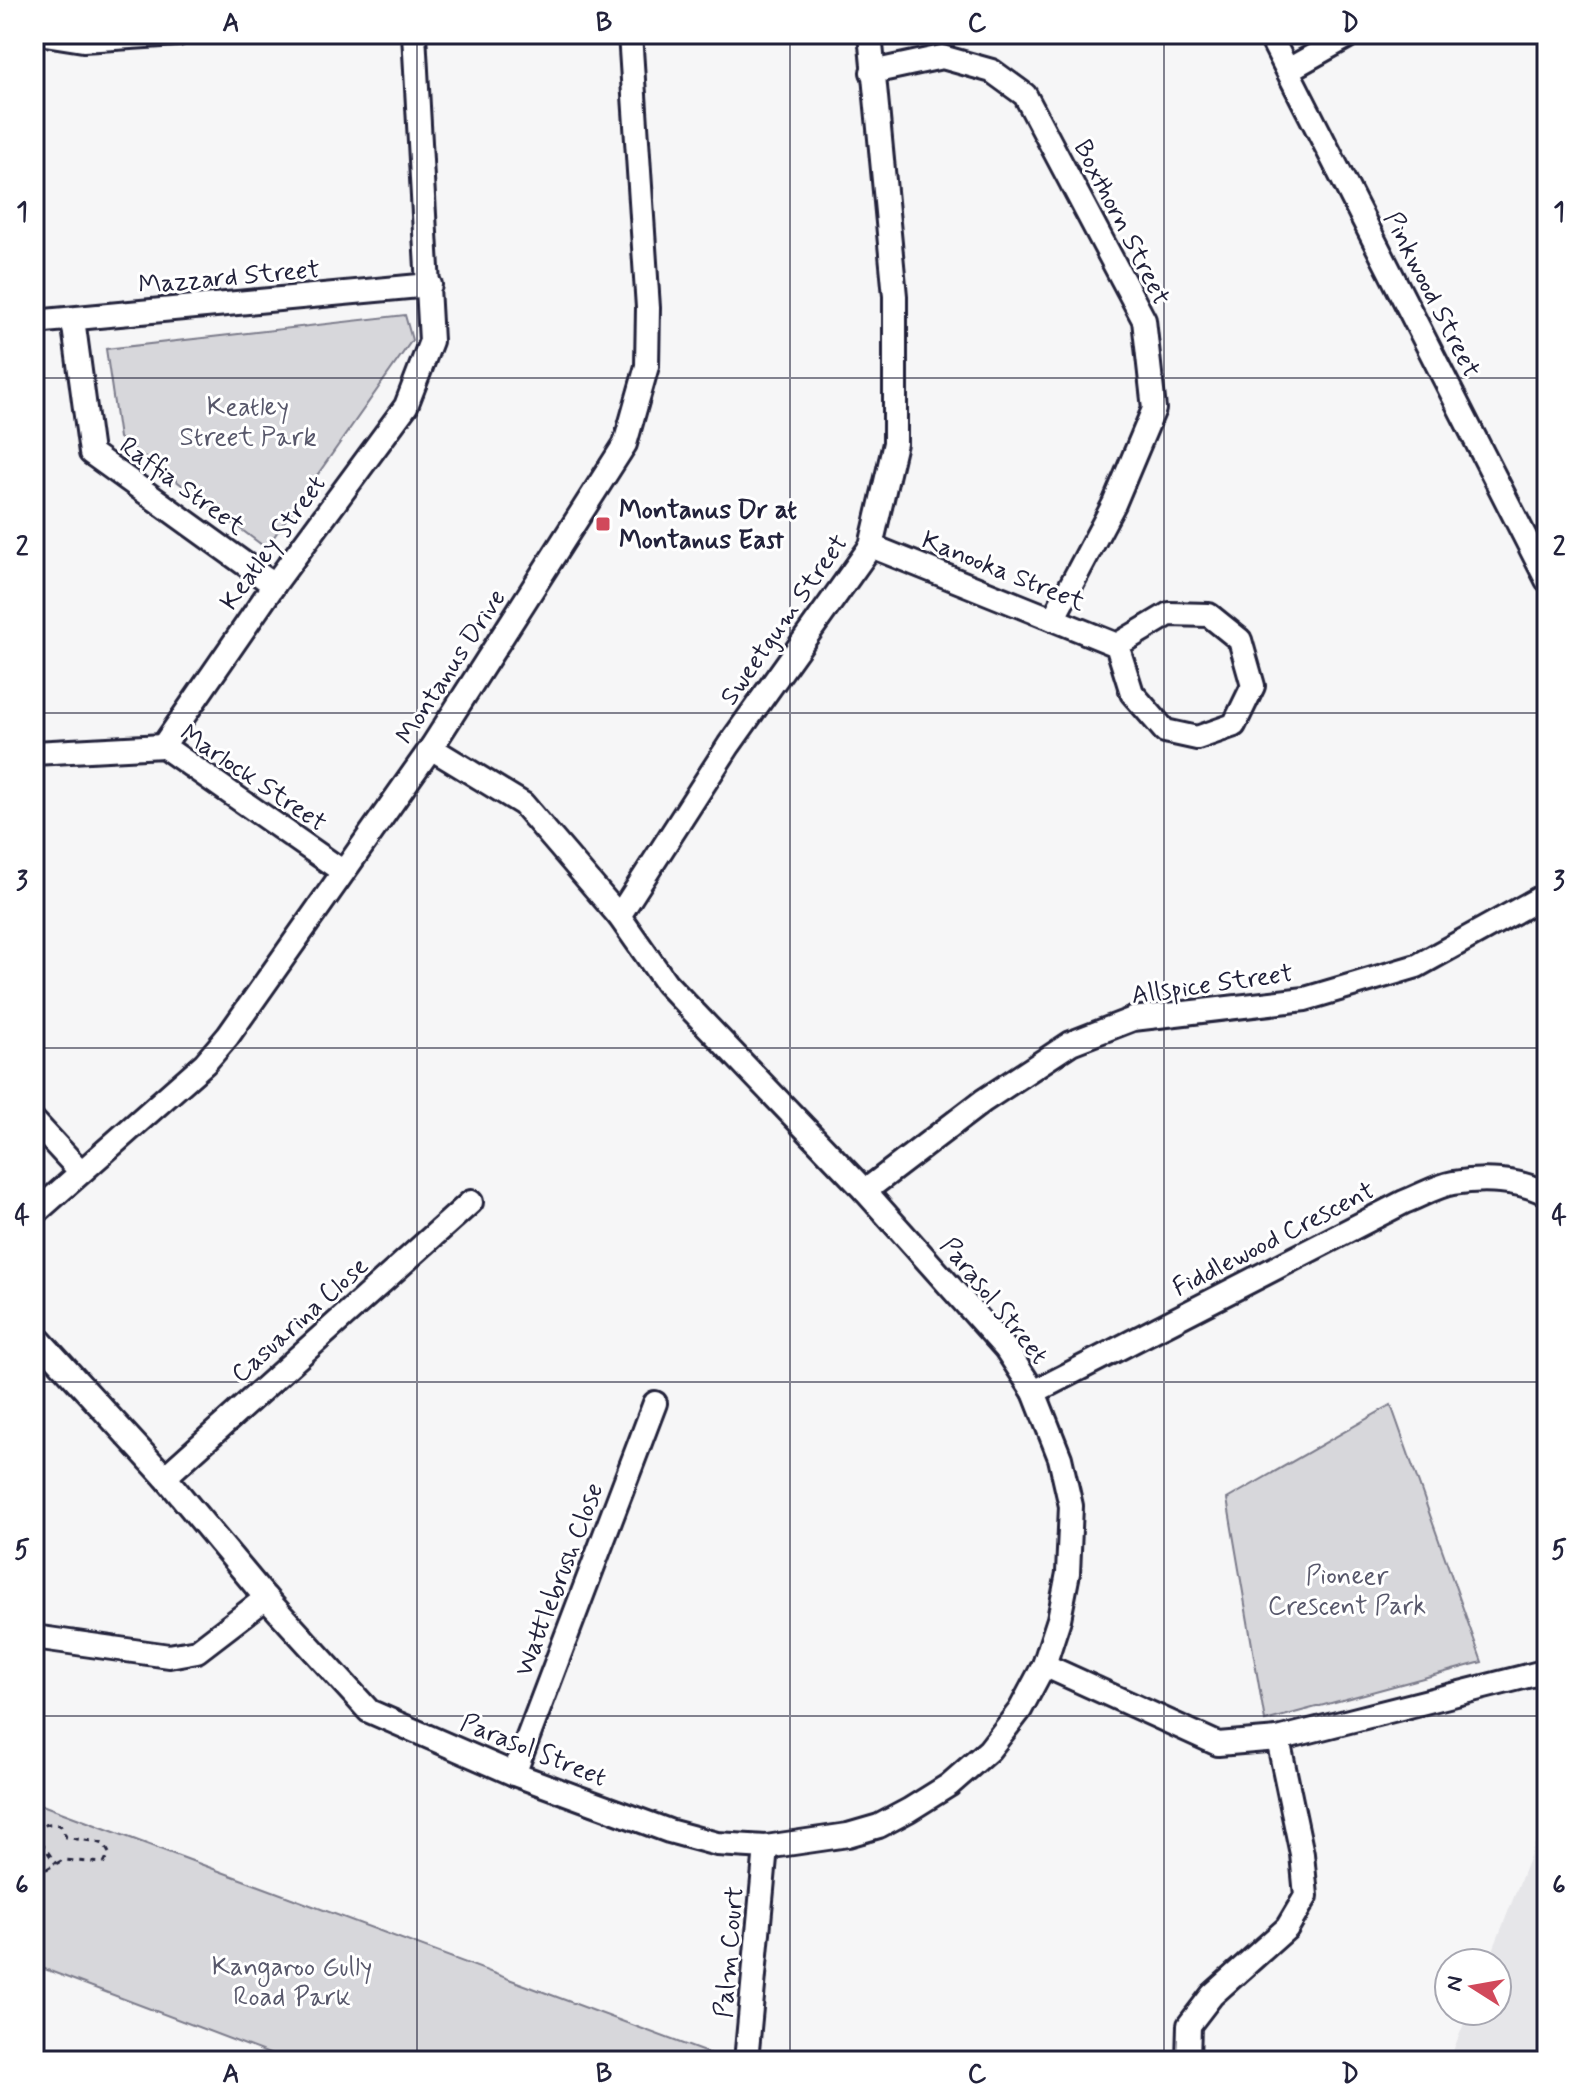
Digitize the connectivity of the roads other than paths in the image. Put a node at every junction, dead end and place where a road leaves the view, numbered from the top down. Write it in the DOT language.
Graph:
graph roads {
  1 [pos="45,34"];
  2 [pos="178,34"];
  3 [pos="414,34"];
  4 [pos="630,34"];
  5 [pos="870,34"];
  6 [pos="1269,34"];
  7 [pos="1352,34"];
  8 [pos="1288,70"];
  9 [pos="872,72"];
  10 [pos="430,285"];
  11 [pos="73,319"];
  12 [pos="34,322"];
  13 [pos="871,546"];
  14 [pos="1547,580"];
  15 [pos="274,585"];
  16 [pos="1053,619"];
  17 [pos="1117,645"];
  18 [pos="163,746"];
  19 [pos="431,748"];
  20 [pos="34,753"];
  21 [pos="342,871"];
  22 [pos="1547,894"];
  23 [pos="619,916"];
  24 [pos="34,1121"];
  25 [pos="81,1172"];
  26 [pos="865,1191"];
  27 [pos="1547,1194"];
  28 [pos="471,1202"];
  29 [pos="34,1214"];
  30 [pos="34,1334"];
  31 [pos="1034,1392"];
  32 [pos="655,1403"];
  33 [pos="165,1477"];
  34 [pos="266,1598"];
  35 [pos="34,1637"];
  36 [pos="1044,1665"];
  37 [pos="1547,1671"];
  38 [pos="1278,1739"];
  39 [pos="514,1774"];
  40 [pos="766,1847"];
  41 [pos="746,2061"];
  42 [pos="1188,2061"];
  1 -- 2 [label="street"];
  3 -- 10 [label="street, Keatley Street"];
  4 -- 19 [label="street, Montanus Drive"];
  5 -- 9 [label="street, Sweetgum Street"];
  6 -- 8 [label="street, Pinkwood Street"];
  7 -- 8 [label="street"];
  8 -- 14 [label="street, Pinkwood Street"];
  9 -- 13 [label="street, Sweetgum Street"];
  9 -- 16 [label="street, Boxthorn Street"];
  10 -- 11 [label="street, Mazzard Street"];
  10 -- 15 [label="street, Keatley Street"];
  11 -- 12 [label="street, Mazzard Street"];
  11 -- 15 [label="street, Raffia Street"];
  13 -- 16 [label="street, Kanooka Street"];
  13 -- 23 [label="street, Sweetgum Street"];
  15 -- 18 [label="street, Keatley Street"];
  16 -- 17 [label="street, Kanooka Street"];
  17 -- 17 [label="street"];
  18 -- 20 [label="street, Marlock Street"];
  18 -- 21 [label="street, Marlock Street"];
  19 -- 21 [label="street, Montanus Drive"];
  19 -- 23 [label="street, Parasol Street"];
  21 -- 25 [label="street, Montanus Drive"];
  22 -- 26 [label="street, Allspice Street"];
  23 -- 26 [label="street, Parasol Street"];
  24 -- 25 [label="street"];
  25 -- 29 [label="street, Montanus Drive"];
  26 -- 31 [label="street, Parasol Street"];
  27 -- 31 [label="street, Fiddlewood Crescent"];
  28 -- 33 [label="street, Casuarina Close"];
  30 -- 33 [label="street, Parasol Street"];
  31 -- 36 [label="street, Parasol Street"];
  32 -- 39 [label="street, Wattlebrush Close"];
  33 -- 34 [label="street, Parasol Street"];
  34 -- 35 [label="street"];
  34 -- 39 [label="street, Parasol Street"];
  36 -- 38 [label="street"];
  36 -- 40 [label="street, Parasol Street"];
  37 -- 38 [label="street"];
  38 -- 42 [label="street"];
  39 -- 40 [label="street, Parasol Street"];
  40 -- 41 [label="street, Palm Court"];
}
